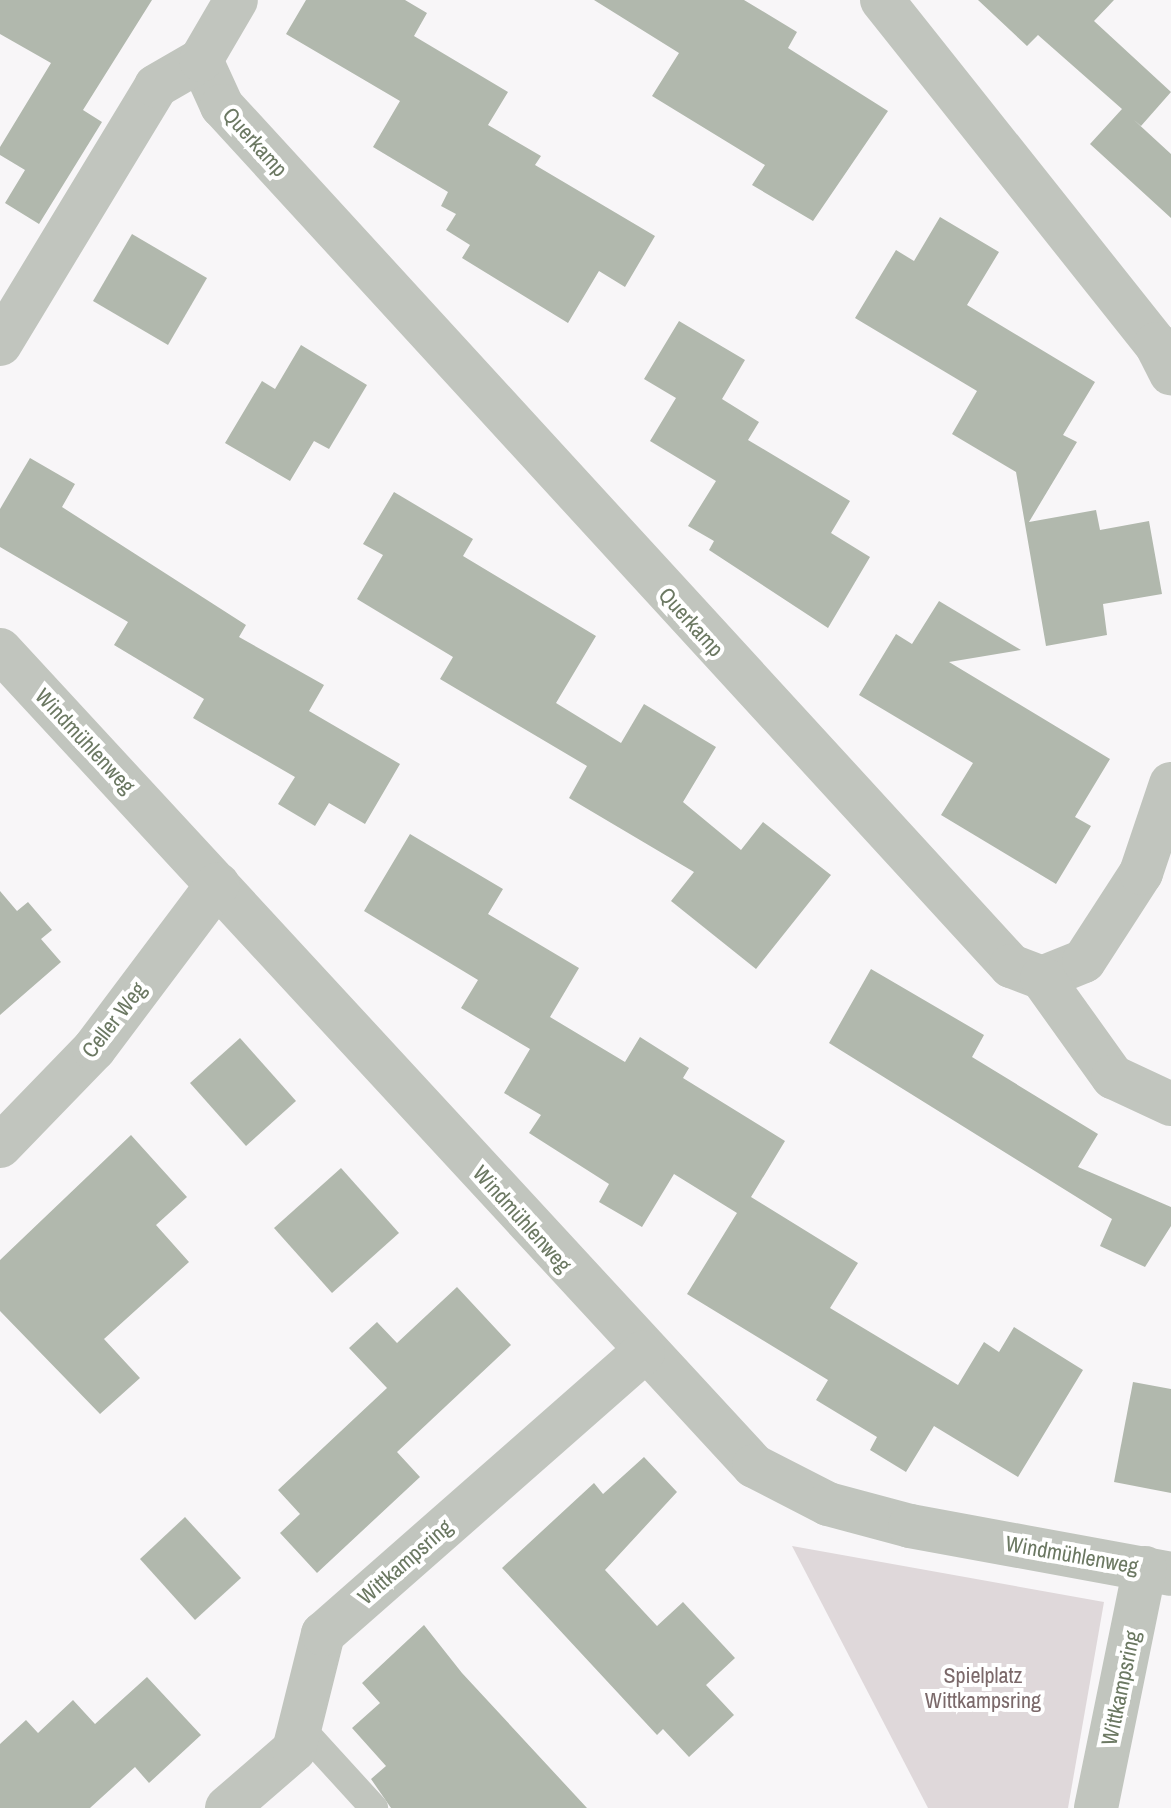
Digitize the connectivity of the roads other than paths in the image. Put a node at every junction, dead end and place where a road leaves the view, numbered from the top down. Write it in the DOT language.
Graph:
graph roads {
  1 [pos="236,0"];
  2 [pos="882,0"];
  3 [pos="201,60"];
  4 [pos="0,344"];
  5 [pos="1171,373"];
  6 [pos="0,650"];
  7 [pos="1171,784"];
  8 [pos="218,884"];
  9 [pos="1042,978"];
  10 [pos="1171,1104"];
  11 [pos="0,1146"];
  12 [pos="643,1353"];
  13 [pos="1158,1571"];
  14 [pos="300,1727"];
  15 [pos="227,1808"];
  16 [pos="374,1808"];
  17 [pos="1096,1808"];
  1 -- 3 [label="street"];
  2 -- 5 [label="street"];
  3 -- 4 [label="street"];
  3 -- 9 [label="street, Querkamp"];
  6 -- 8 [label="street, Windmühlenweg"];
  7 -- 9 [label="street"];
  8 -- 11 [label="street, Celler Weg"];
  8 -- 12 [label="street, Windmühlenweg"];
  9 -- 10 [label="street"];
  12 -- 13 [label="street, Windmühlenweg"];
  12 -- 14 [label="street, Wittkampsring"];
  13 -- 17 [label="street, Wittkampsring"];
  14 -- 15 [label="street, Wittkampsring"];
  14 -- 16 [label="lane"];
}
